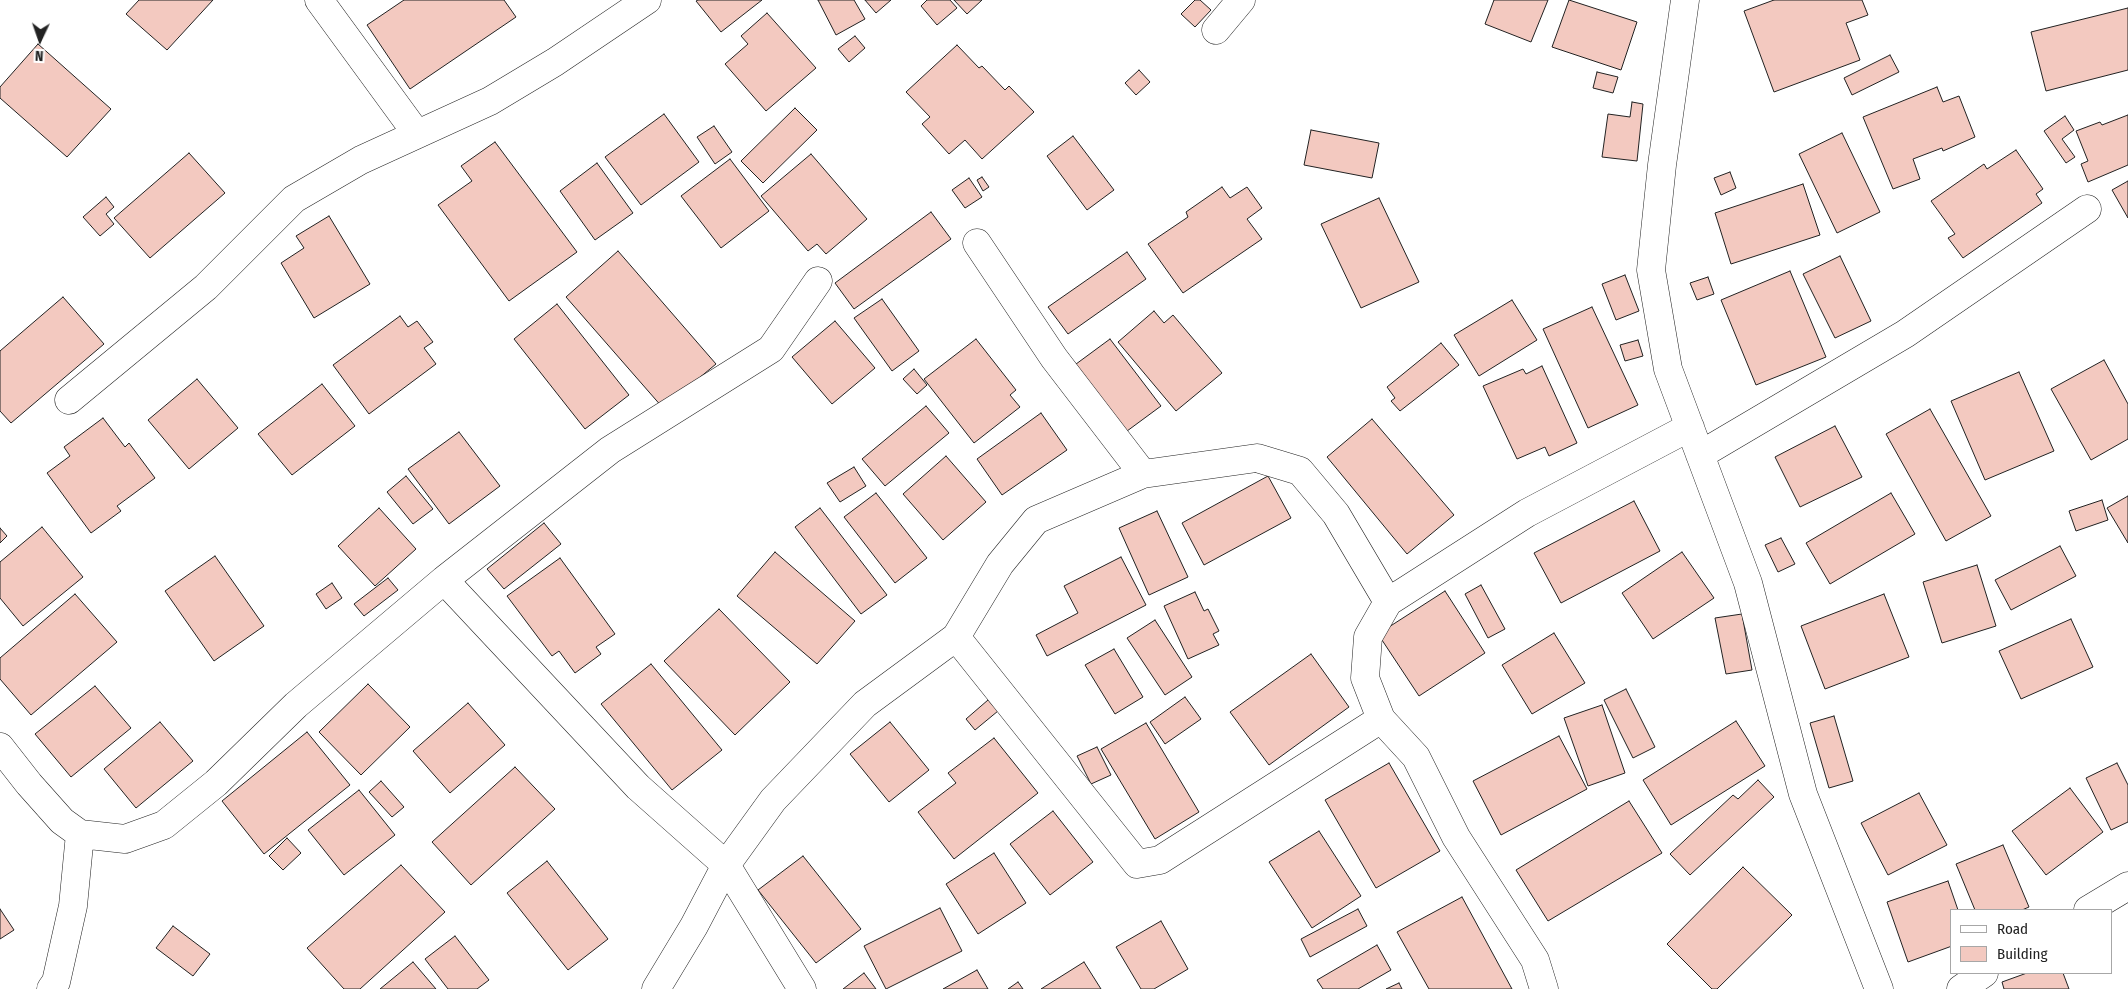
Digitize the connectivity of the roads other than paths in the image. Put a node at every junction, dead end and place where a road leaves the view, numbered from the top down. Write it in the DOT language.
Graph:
graph roads {
  1 [pos="319,0"];
  2 [pos="647,0"];
  3 [pos="1241,0"];
  4 [pos="1686,0"];
  5 [pos="1216,30"];
  6 [pos="417,134"];
  7 [pos="2087,210"];
  8 [pos="977,243"];
  9 [pos="818,281"];
  10 [pos="68,400"];
  11 [pos="1690,427"];
  12 [pos="1700,455"];
  13 [pos="1143,474"];
  14 [pos="444,580"];
  15 [pos="1388,602"];
  16 [pos="956,636"];
  17 [pos="1381,719"];
  18 [pos="0,747"];
  19 [pos="80,834"];
  20 [pos="726,865"];
  21 [pos="2128,886"];
  22 [pos="2090,909"];
  23 [pos="1983,974"];
  24 [pos="51,989"];
  25 [pos="656,989"];
  26 [pos="802,989"];
  27 [pos="1544,989"];
  28 [pos="1879,989"];
  29 [pos="1961,989"];
  1 -- 6 [label="street"];
  2 -- 6 [label="street"];
  3 -- 5 [label="street"];
  4 -- 11 [label="street"];
  6 -- 10 [label="street"];
  7 -- 12 [label="street"];
  8 -- 13 [label="street"];
  9 -- 14 [label="street"];
  11 -- 12 [label="street"];
  11 -- 15 [label="street"];
  12 -- 28 [label="street"];
  13 -- 15 [label="street"];
  13 -- 16 [label="street"];
  14 -- 19 [label="street"];
  14 -- 20 [label="street"];
  15 -- 17 [label="street"];
  16 -- 17 [label="street"];
  16 -- 20 [label="street"];
  17 -- 27 [label="street"];
  18 -- 19 [label="street"];
  19 -- 24 [label="street"];
  20 -- 25 [label="street"];
  20 -- 26 [label="street"];
  21 -- 22 [label="street"];
  23 -- 29 [label="street"];
}
